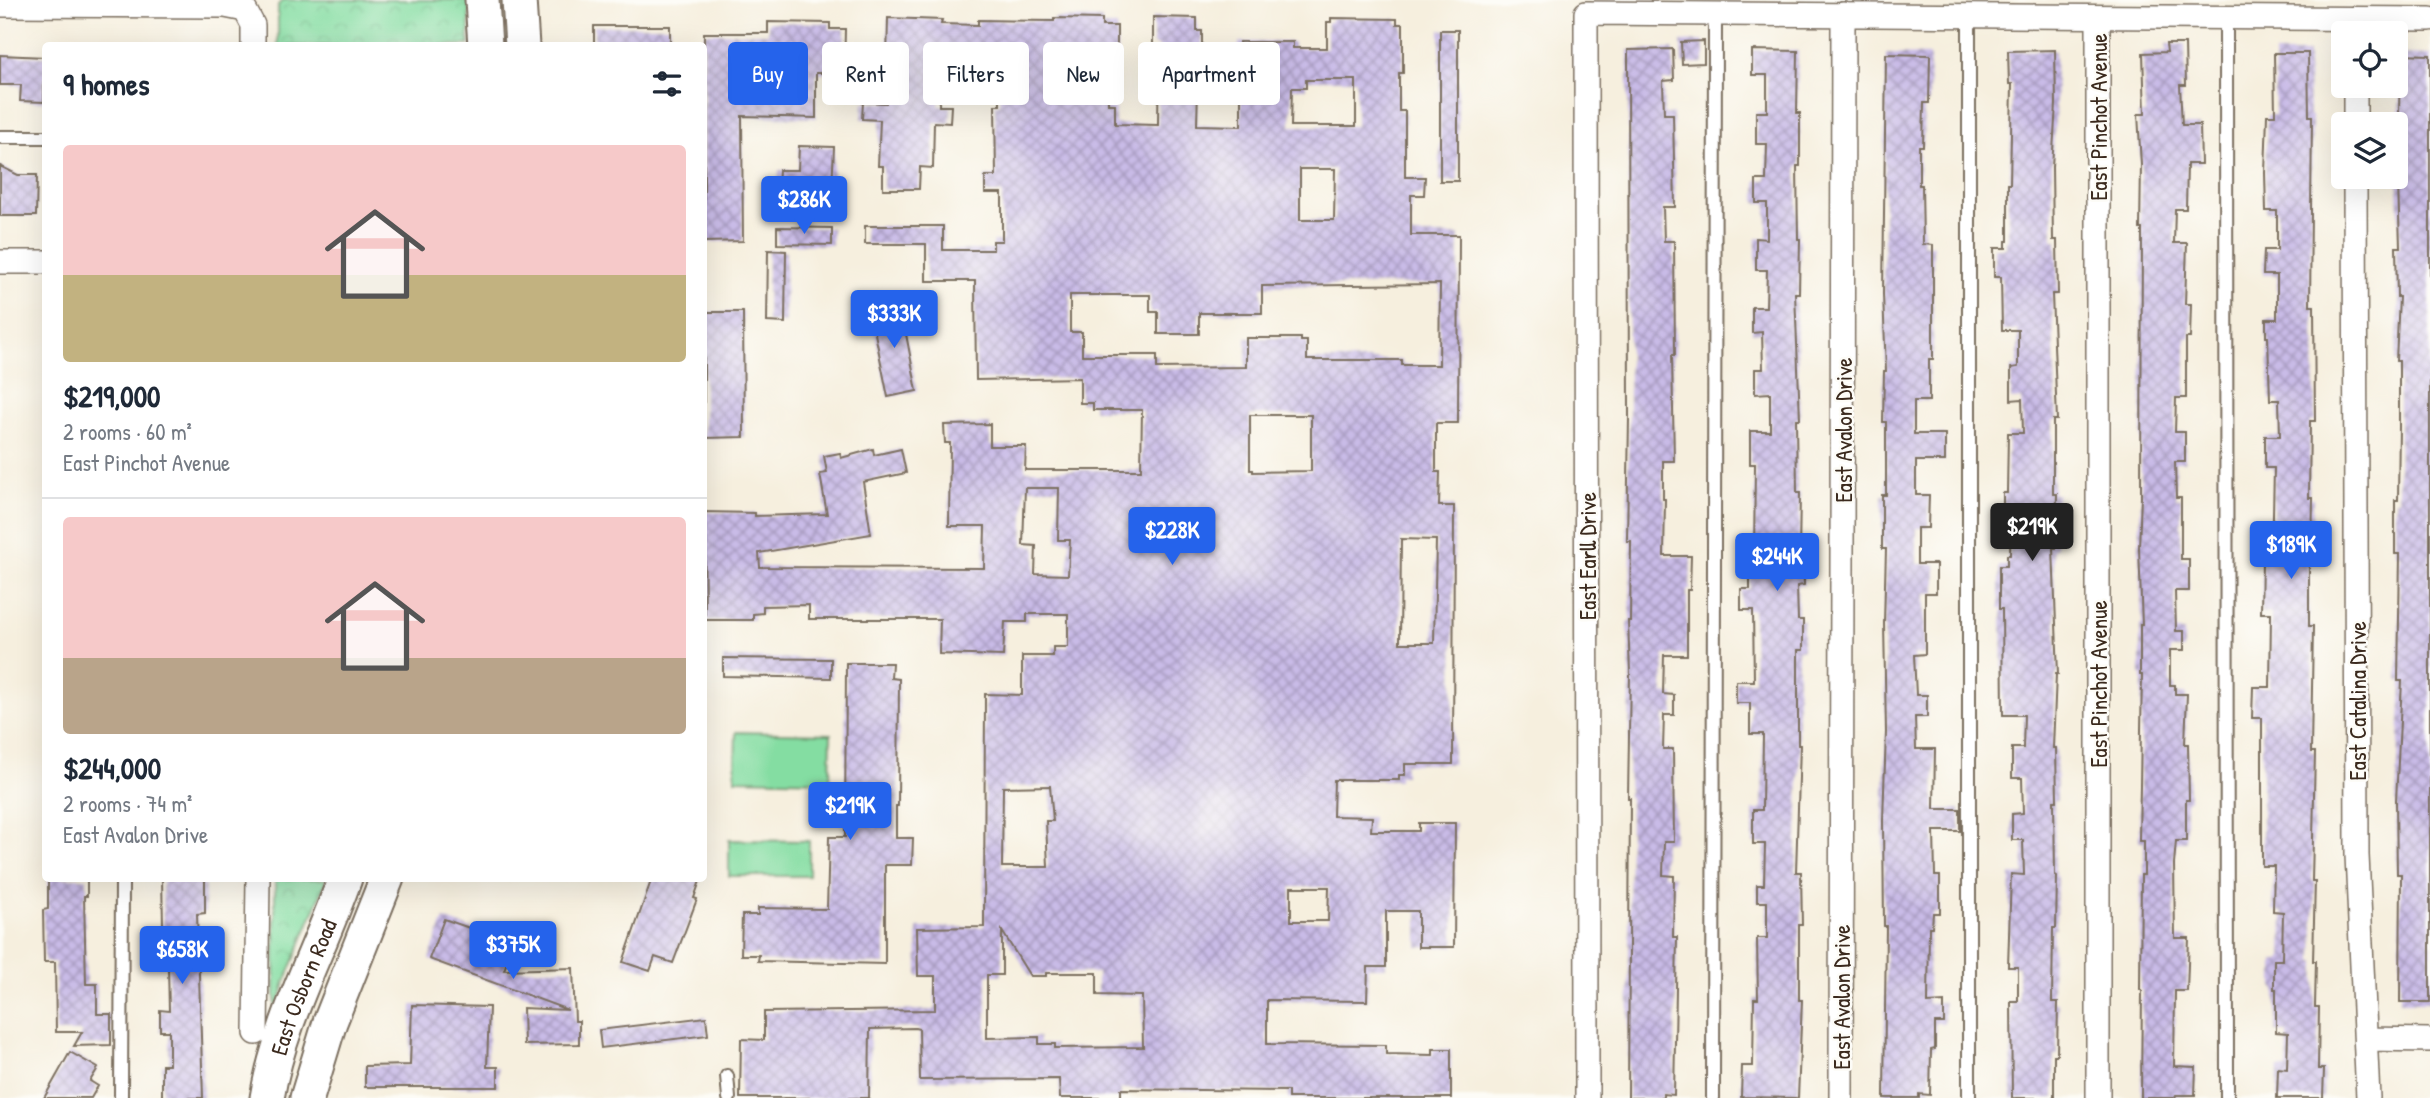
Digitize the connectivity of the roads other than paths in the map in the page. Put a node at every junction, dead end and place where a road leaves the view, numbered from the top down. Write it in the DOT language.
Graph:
graph roads {
  1 [pos="482,0"];
  2 [pos="519,0"];
  3 [pos="0,5"];
  4 [pos="1715,14"];
  5 [pos="1843,14"];
  6 [pos="1969,16"];
  7 [pos="2098,18"];
  8 [pos="2226,18"];
  9 [pos="2430,19"];
  10 [pos="2408,21"];
  11 [pos="2331,25"];
  12 [pos="253,42"];
  13 [pos="485,42"];
  14 [pos="522,42"];
  15 [pos="0,137"];
  16 [pos="42,137"];
  17 [pos="2355,189"];
  18 [pos="0,262"];
  19 [pos="42,262"];
  20 [pos="122,882"];
  21 [pos="258,882"];
  22 [pos="343,882"];
  23 [pos="385,882"];
  24 [pos="256,1033"];
  25 [pos="2367,1040"];
  26 [pos="2430,1040"];
  27 [pos="727,1076"];
  28 [pos="121,1098"];
  29 [pos="267,1098"];
  30 [pos="307,1098"];
  31 [pos="729,1098"];
  32 [pos="1587,1098"];
  33 [pos="1713,1098"];
  34 [pos="1841,1098"];
  35 [pos="1969,1098"];
  36 [pos="2098,1098"];
  37 [pos="2227,1098"];
  38 [pos="2368,1098"];
  1 -- 13 [label="main road"];
  2 -- 14 [label="main road"];
  3 -- 12 [label="street"];
  4 -- 5 [label="street"];
  4 -- 32 [label="street, East Earll Drive"];
  4 -- 33 [label="lane"];
  5 -- 6 [label="street"];
  5 -- 34 [label="street, East Avalon Drive"];
  6 -- 7 [label="street"];
  6 -- 35 [label="lane"];
  7 -- 8 [label="street"];
  7 -- 36 [label="street, East Pinchot Avenue"];
  8 -- 11 [label="street"];
  8 -- 37 [label="lane"];
  9 -- 10 [label="street"];
  15 -- 16 [label="lane"];
  17 -- 25 [label="street, East Catalina Drive"];
  18 -- 19 [label="street"];
  20 -- 28 [label="lane"];
  21 -- 24 [label="street, East Osborn Road"];
  22 -- 29 [label="main road, East Osborn Road"];
  23 -- 30 [label="main road, East Osborn Road"];
  25 -- 26 [label="street"];
  25 -- 38 [label="street, East Catalina Drive"];
  27 -- 31 [label="lane"];
}
